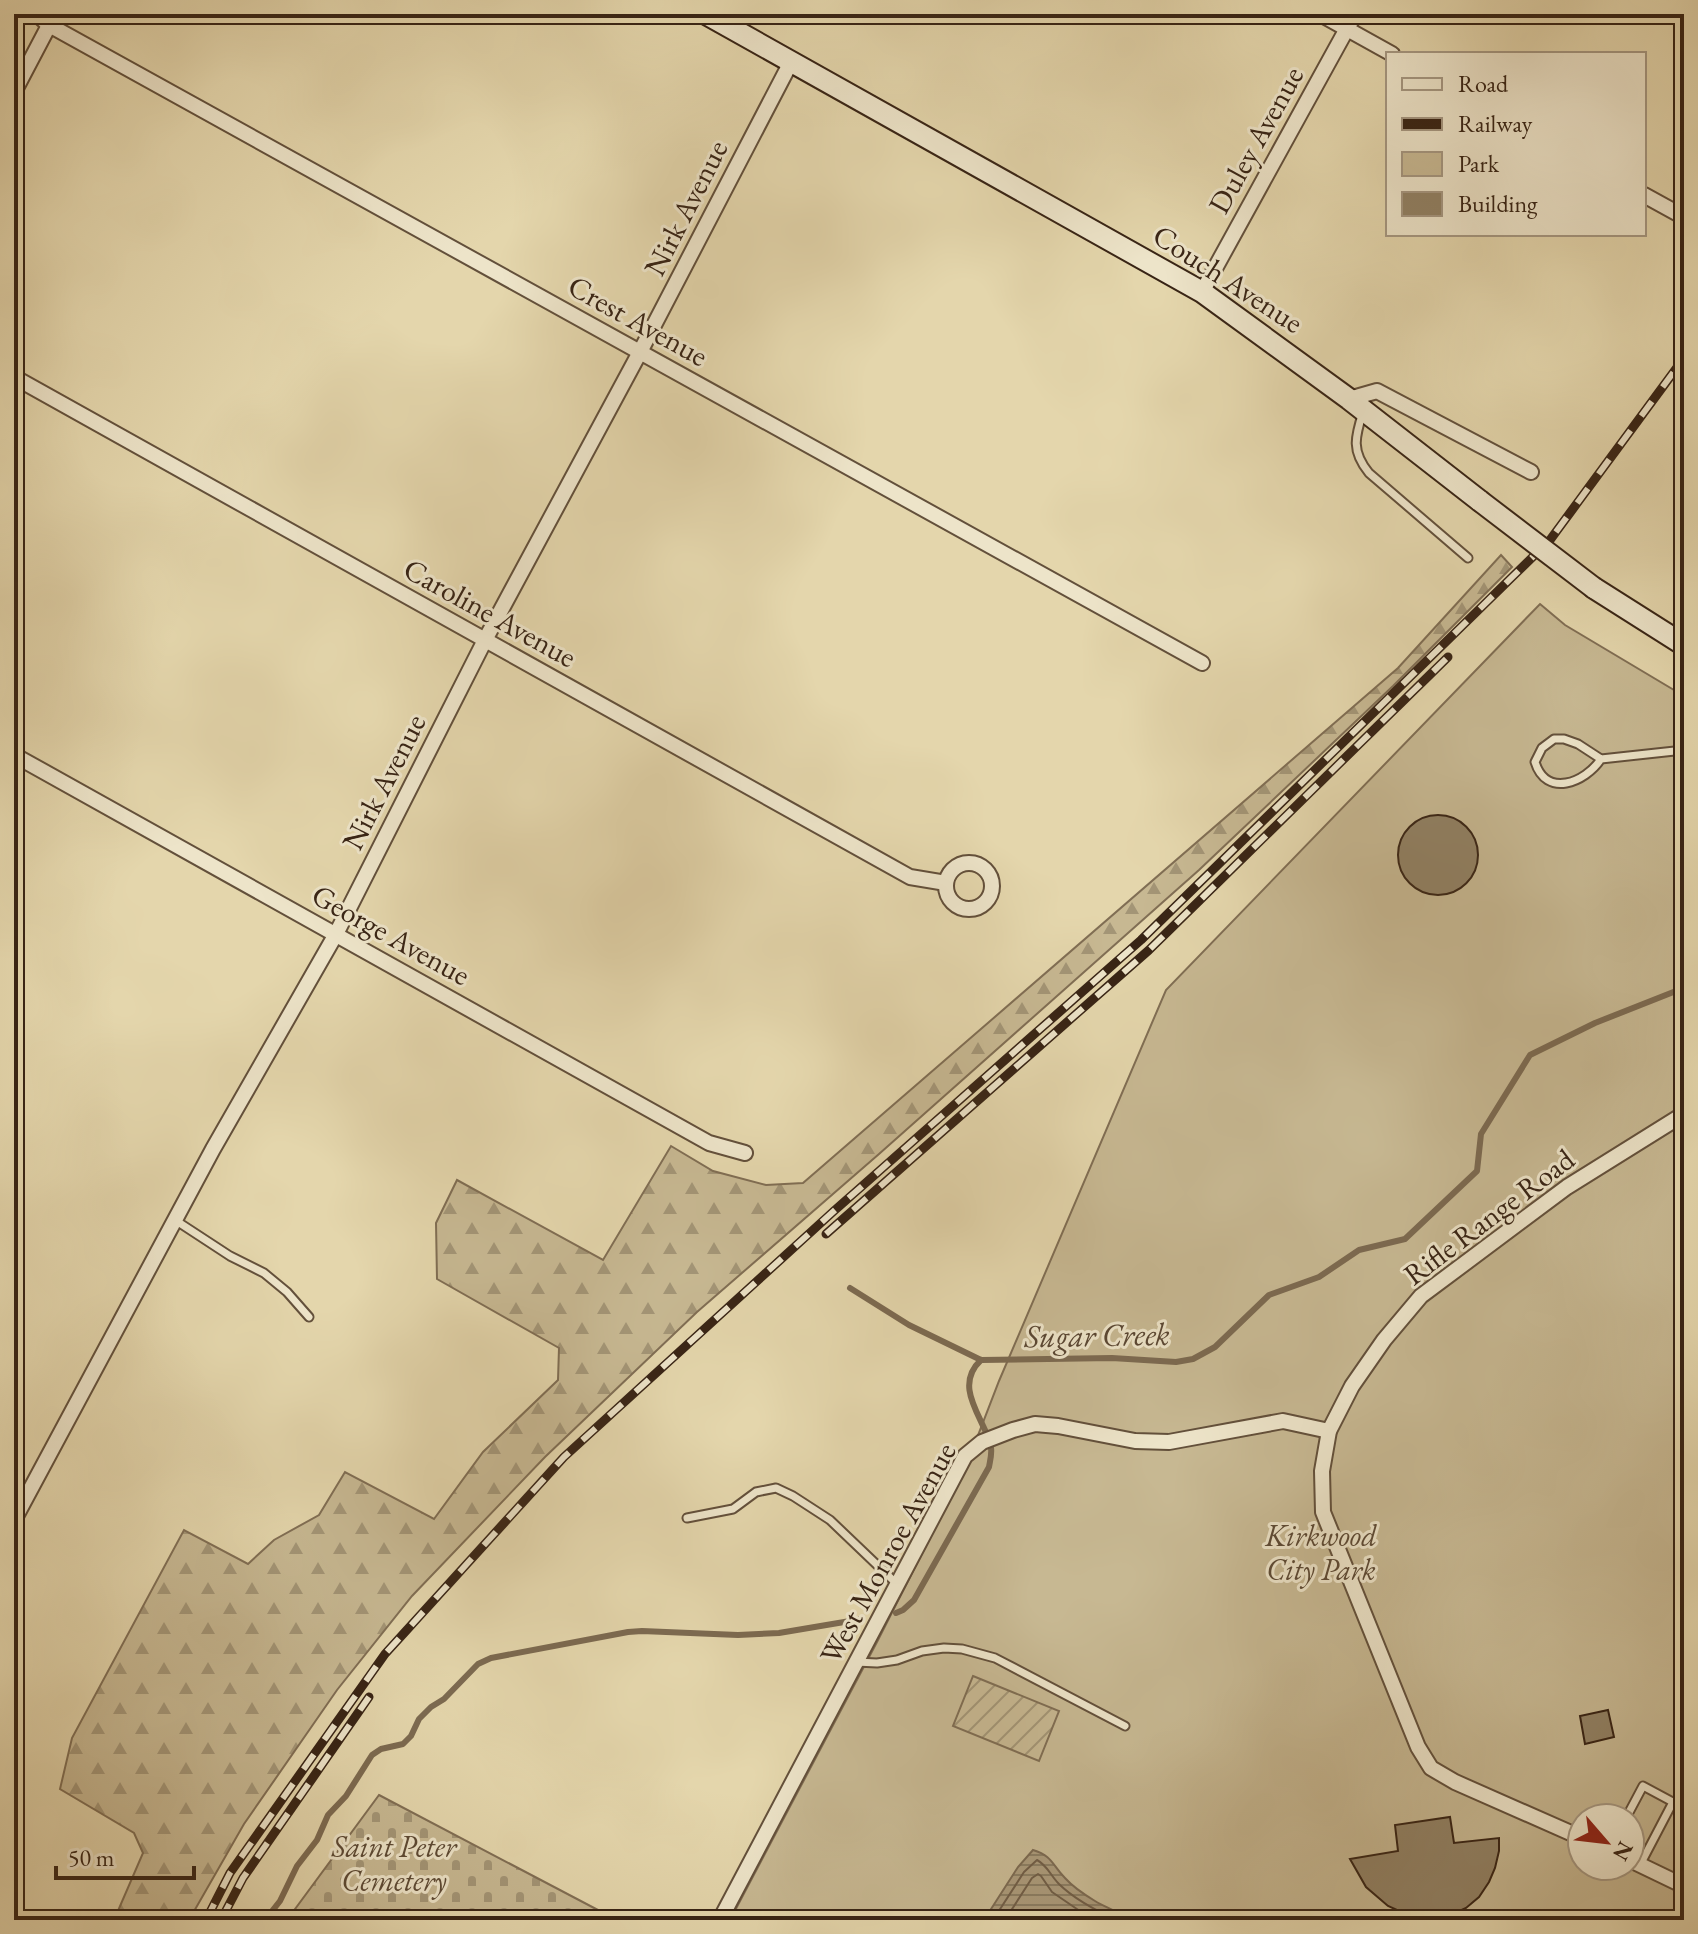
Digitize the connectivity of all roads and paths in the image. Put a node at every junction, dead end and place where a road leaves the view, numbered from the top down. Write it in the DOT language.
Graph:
graph roads {
  1 [pos="37,14"];
  2 [pos="706,14"];
  3 [pos="1320,14"];
  4 [pos="1355,14"];
  5 [pos="52,19"];
  6 [pos="1347,29"];
  7 [pos="1388,52"];
  8 [pos="791,62"];
  9 [pos="14,92"];
  10 [pos="1646,196"];
  11 [pos="1684,217"];
  12 [pos="1202,292"];
  13 [pos="640,352"];
  14 [pos="14,377"];
  15 [pos="1356,404"];
  16 [pos="1531,472"];
  17 [pos="1468,558"];
  18 [pos="485,640"];
  19 [pos="1684,645"];
  20 [pos="1202,663"];
  21 [pos="1684,750"];
  22 [pos="14,755"];
  23 [pos="1601,759"];
  24 [pos="946,883"];
  25 [pos="336,934"];
  26 [pos="1684,1114"];
  27 [pos="745,1153"];
  28 [pos="175,1220"];
  29 [pos="309,1317"];
  30 [pos="1329,1431"];
  31 [pos="687,1518"];
  32 [pos="14,1520"];
  33 [pos="897,1584"];
  34 [pos="856,1662"];
  35 [pos="1125,1726"];
  36 [pos="1634,1802"];
  37 [pos="1673,1802"];
  38 [pos="1684,1808"];
  39 [pos="1566,1831"];
  40 [pos="1646,1845"];
  41 [pos="1646,1867"];
  42 [pos="1684,1886"];
  43 [pos="720,1920"];
  1 -- 5 [label="street, Crest Avenue"];
  2 -- 8 [label="street, Couch Avenue"];
  3 -- 6 [label="street"];
  4 -- 6 [label="street, Duley Avenue"];
  5 -- 9 [label="street"];
  5 -- 13 [label="street, Crest Avenue"];
  6 -- 7 [label="street"];
  6 -- 12 [label="street, Duley Avenue"];
  8 -- 12 [label="street, Couch Avenue"];
  8 -- 13 [label="street, Nirk Avenue"];
  10 -- 11 [label="street"];
  12 -- 15 [label="street, Couch Avenue"];
  13 -- 18 [label="street, Nirk Avenue"];
  13 -- 20 [label="street, Crest Avenue"];
  14 -- 18 [label="street, Caroline Avenue"];
  15 -- 16 [label="street"];
  15 -- 17 [label="lane"];
  15 -- 19 [label="street, Couch Avenue, bridge"];
  18 -- 24 [label="street, Caroline Avenue"];
  18 -- 25 [label="street, Nirk Avenue"];
  21 -- 23 [label="lane"];
  22 -- 25 [label="street, George Avenue"];
  23 -- 23 [label="lane"];
  25 -- 27 [label="street, George Avenue"];
  25 -- 28 [label="street, Nirk Avenue"];
  26 -- 30 [label="street, Rifle Range Road"];
  28 -- 29 [label="lane"];
  28 -- 32 [label="street, Nirk Avenue"];
  30 -- 33 [label="street, West Monroe Avenue"];
  30 -- 39 [label="street, Rifle Range Road"];
  31 -- 33 [label="lane"];
  33 -- 34 [label="street, West Monroe Avenue"];
  34 -- 35 [label="lane"];
  34 -- 43 [label="street, West Monroe Avenue"];
  36 -- 37 [label="lane"];
  37 -- 38 [label="lane"];
  37 -- 40 [label="lane"];
  41 -- 42 [label="street"];
}
